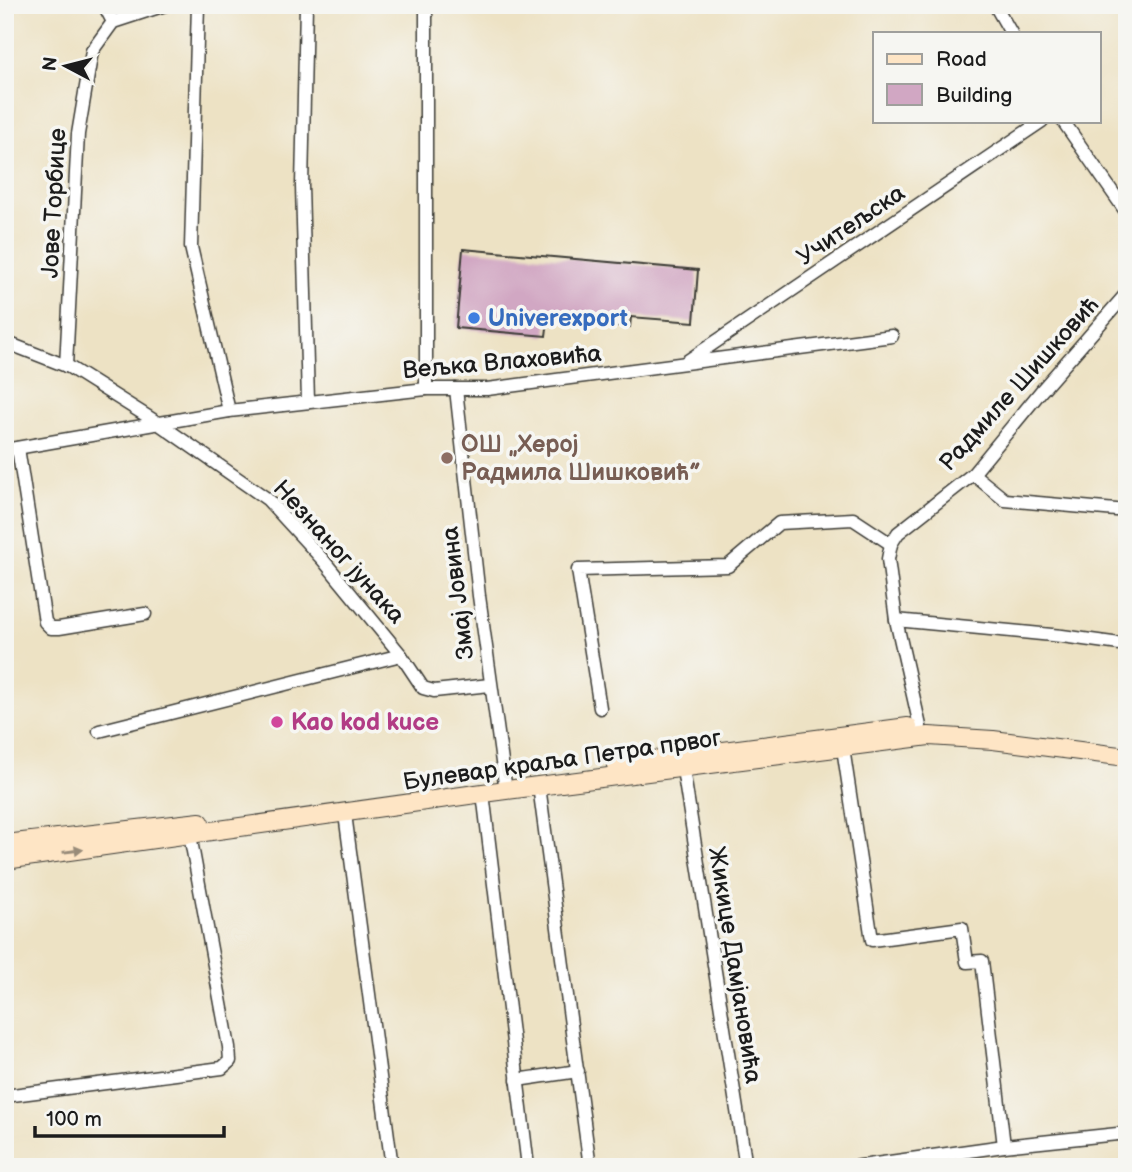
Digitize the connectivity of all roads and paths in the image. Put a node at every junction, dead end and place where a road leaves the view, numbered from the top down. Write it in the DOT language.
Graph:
graph roads {
  1 [pos="104,5"];
  2 [pos="165,5"];
  3 [pos="198,5"];
  4 [pos="306,5"];
  5 [pos="426,5"];
  6 [pos="995,5"];
  7 [pos="113,22"];
  8 [pos="1010,32"];
  9 [pos="1041,122"];
  10 [pos="1064,122"];
  11 [pos="1127,213"];
  12 [pos="1127,293"];
  13 [pos="892,336"];
  14 [pos="5,342"];
  15 [pos="684,364"];
  16 [pos="66,366"];
  17 [pos="426,389"];
  18 [pos="456,389"];
  19 [pos="308,401"];
  20 [pos="229,411"];
  21 [pos="158,423"];
  22 [pos="12,449"];
  23 [pos="974,474"];
  24 [pos="1127,511"];
  25 [pos="891,544"];
  26 [pos="145,614"];
  27 [pos="896,620"];
  28 [pos="1127,645"];
  29 [pos="401,654"];
  30 [pos="491,685"];
  31 [pos="600,708"];
  32 [pos="920,726"];
  33 [pos="99,732"];
  34 [pos="1127,747"];
  35 [pos="843,748"];
  36 [pos="1127,757"];
  37 [pos="683,769"];
  38 [pos="505,785"];
  39 [pos="539,786"];
  40 [pos="483,793"];
  41 [pos="345,814"];
  42 [pos="190,835"];
  43 [pos="5,844"];
  44 [pos="5,860"];
  45 [pos="578,1071"];
  46 [pos="517,1080"];
  47 [pos="5,1096"];
  48 [pos="1127,1133"];
  49 [pos="1003,1146"];
  50 [pos="392,1167"];
  51 [pos="528,1167"];
  52 [pos="590,1167"];
  53 [pos="746,1167"];
  54 [pos="854,1167"];
  1 -- 7 [label="street"];
  2 -- 7 [label="street"];
  3 -- 20 [label="street"];
  4 -- 19 [label="street"];
  5 -- 17 [label="street"];
  6 -- 8 [label="street"];
  7 -- 16 [label="street, Јове Торбице"];
  9 -- 15 [label="street, Учитељска"];
  10 -- 11 [label="street"];
  12 -- 23 [label="street, Радмиле Шишковић"];
  13 -- 15 [label="street, Вељка Влаховића"];
  14 -- 16 [label="street, Незнаног јунака"];
  15 -- 18 [label="street, Вељка Влаховића"];
  16 -- 21 [label="street, Незнаног јунака"];
  17 -- 18 [label="street, Вељка Влаховића"];
  17 -- 19 [label="street, Вељка Влаховића"];
  18 -- 30 [label="street, Змај Јовина"];
  19 -- 20 [label="street, Вељка Влаховића"];
  20 -- 21 [label="street, Вељка Влаховића"];
  21 -- 22 [label="street, Вељка Влаховића"];
  21 -- 29 [label="street, Незнаног јунака"];
  22 -- 26 [label="street"];
  23 -- 24 [label="street"];
  23 -- 25 [label="street, Радмиле Шишковић"];
  25 -- 27 [label="street"];
  25 -- 31 [label="street"];
  27 -- 28 [label="street"];
  27 -- 32 [label="street"];
  29 -- 30 [label="street, Незнаног јунака"];
  29 -- 33 [label="street"];
  30 -- 38 [label="street, Змај Јовина"];
  32 -- 34 [label="main road, Булевар краља Петра првог"];
  32 -- 38 [label="main road, Булевар краља Петра првог"];
  35 -- 36 [label="main road, Булевар краља Петра првог"];
  35 -- 37 [label="main road, Булевар краља Петра првог"];
  35 -- 49 [label="street"];
  37 -- 39 [label="main road, Булевар краља Петра првог"];
  37 -- 53 [label="street, Жикице Дамјановића"];
  38 -- 39 [label="main road, Булевар краља Петра првог"];
  38 -- 40 [label="main road, Булевар краља Петра првог"];
  38 -- 43 [label="main road, Булевар краља Петра првог"];
  39 -- 45 [label="street"];
  40 -- 41 [label="main road, Булевар краља Петра првог"];
  40 -- 46 [label="street"];
  41 -- 42 [label="main road, Булевар краља Петра првог"];
  41 -- 50 [label="street"];
  44 -- 42 [label="main road, Булевар краља Петра првог, one-way"];
  42 -- 47 [label="street"];
  45 -- 46 [label="street"];
  45 -- 52 [label="street"];
  46 -- 51 [label="street"];
  48 -- 49 [label="street"];
  49 -- 54 [label="street"];
}
